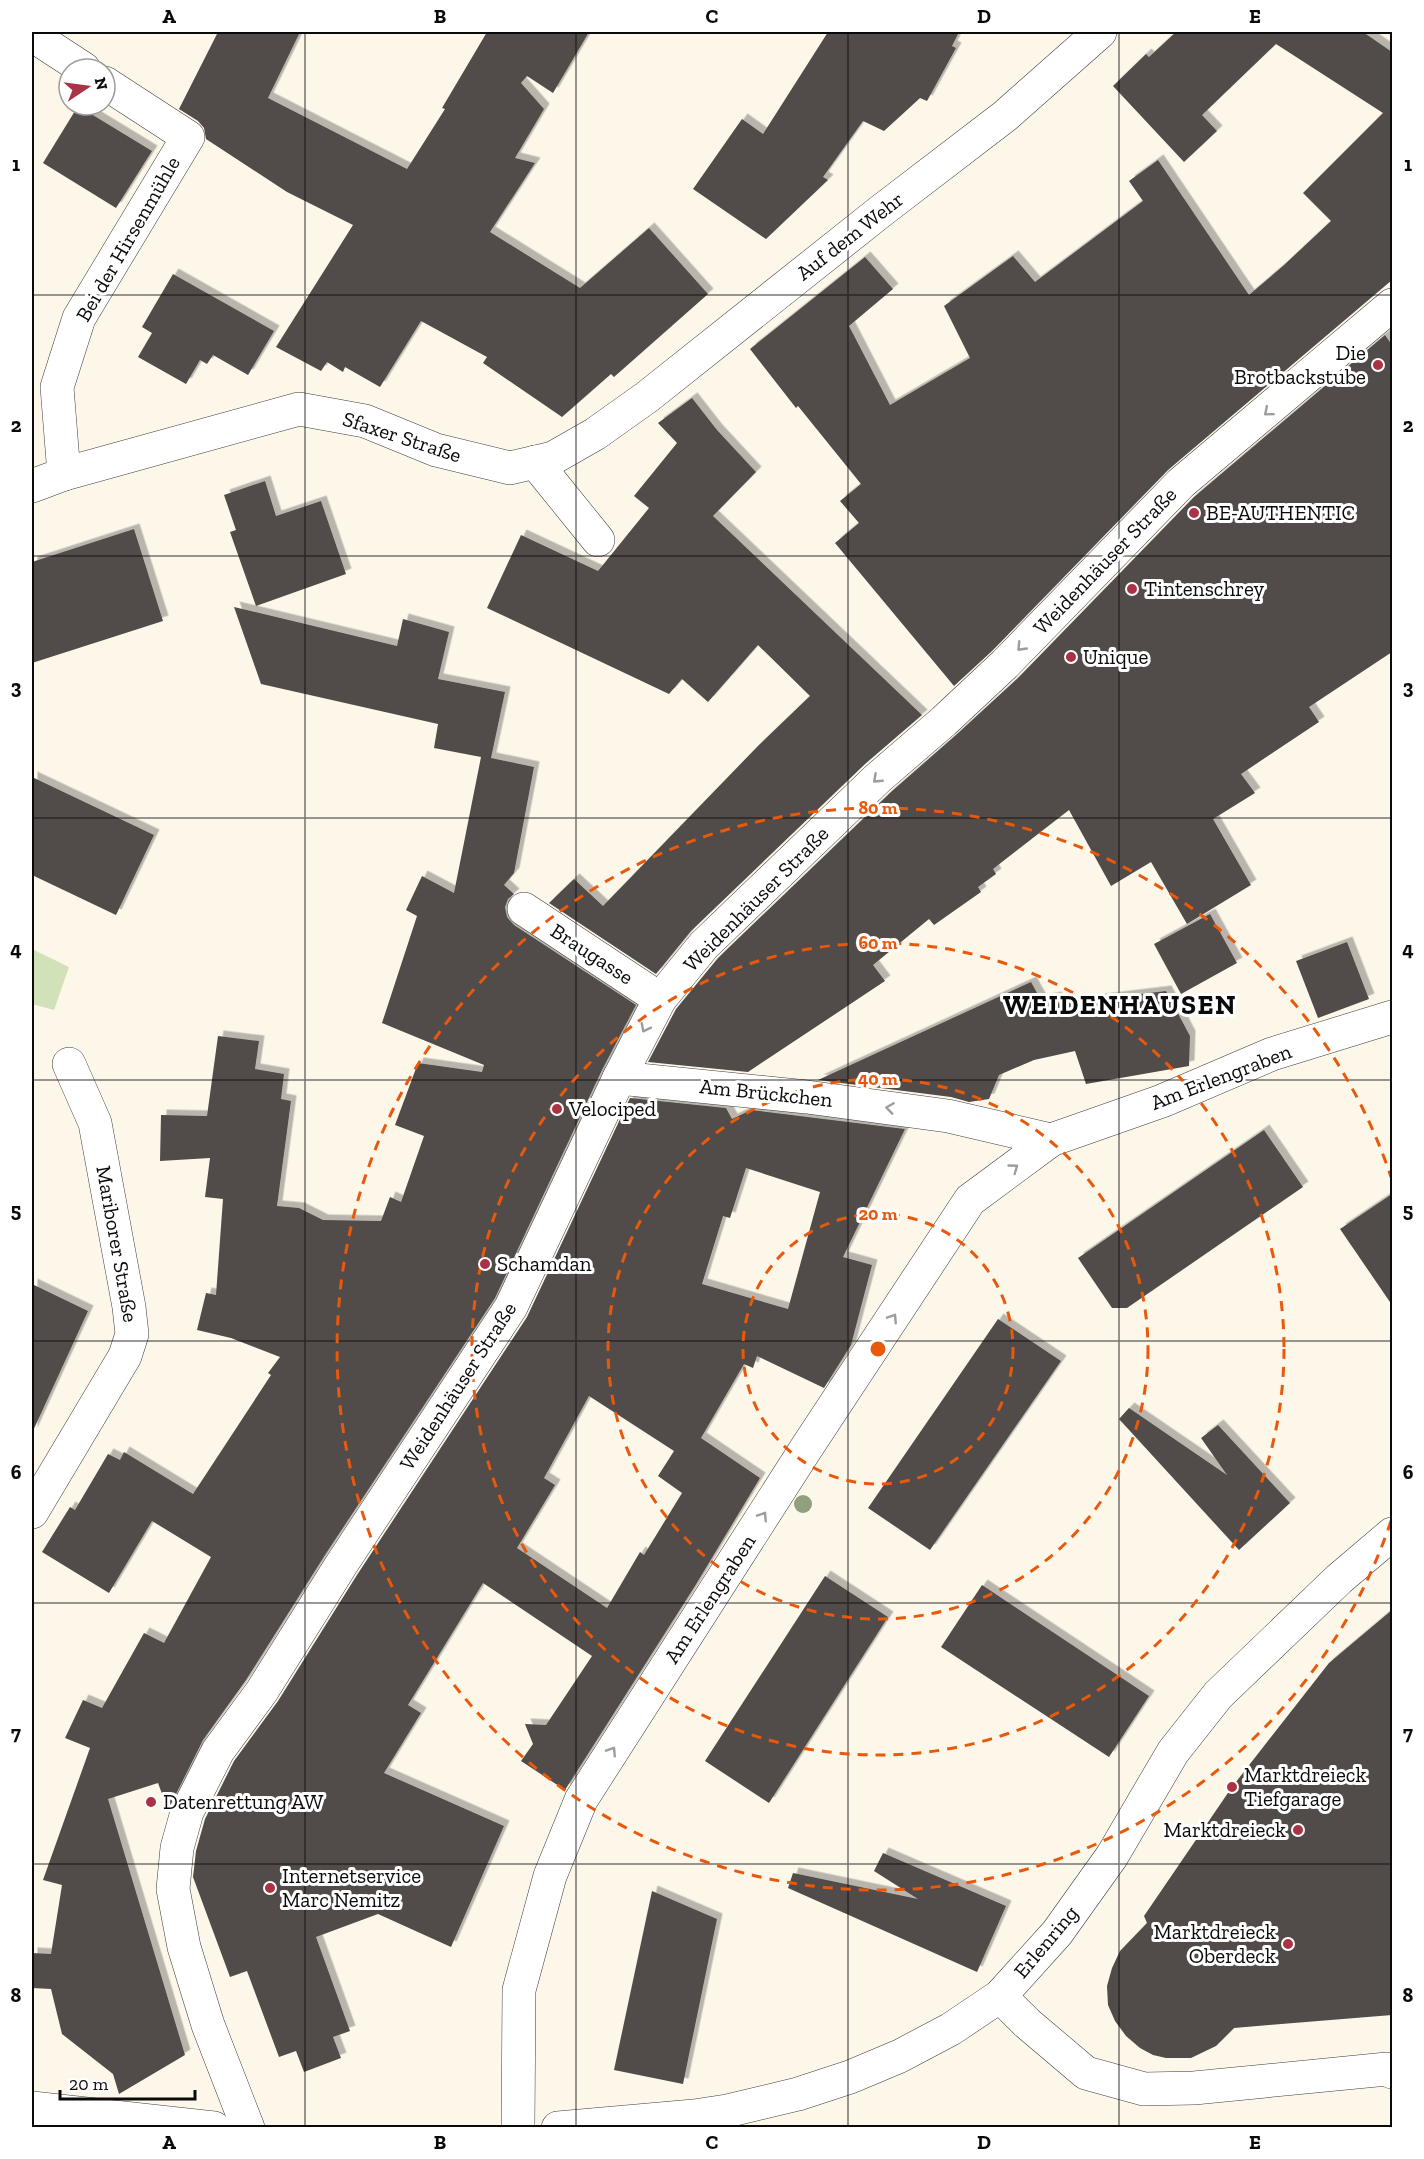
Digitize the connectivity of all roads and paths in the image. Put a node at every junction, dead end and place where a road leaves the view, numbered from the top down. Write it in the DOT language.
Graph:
graph roads {
  1 [pos="1100,32"];
  2 [pos="32,35"];
  3 [pos="66,57"];
  4 [pos="117,91"];
  5 [pos="1388,319"];
  6 [pos="596,434"];
  7 [pos="535,462"];
  8 [pos="64,474"];
  9 [pos="32,486"];
  10 [pos="598,540"];
  11 [pos="524,909"];
  12 [pos="660,999"];
  13 [pos="1392,1017"];
  14 [pos="69,1064"];
  15 [pos="619,1078"];
  16 [pos="1051,1140"];
  17 [pos="32,1512"];
  18 [pos="1392,1534"];
  19 [pos="1000,1996"];
  20 [pos="1392,2072"];
  21 [pos="32,2108"];
  22 [pos="214,2127"];
  23 [pos="248,2127"];
  24 [pos="518,2127"];
  25 [pos="558,2127"];
  1 -- 6 [label="street, Auf dem Wehr"];
  2 -- 3 [label="street"];
  4 -- 8 [label="street, Bei der Hirsenmühle"];
  5 -- 12 [label="street, Weidenhäuser Straße, one-way"];
  6 -- 7 [label="street, Sfaxer Straße"];
  7 -- 8 [label="street, Sfaxer Straße"];
  7 -- 10 [label="street"];
  8 -- 9 [label="street, Sfaxer Straße"];
  11 -- 12 [label="street, Braugasse"];
  12 -- 15 [label="street, Weidenhäuser Straße, one-way"];
  13 -- 16 [label="street, Am Erlengraben"];
  14 -- 17 [label="street, Mariborer Straße"];
  16 -- 15 [label="street, Am Brückchen, one-way"];
  15 -- 23 [label="street, Weidenhäuser Straße"];
  24 -- 16 [label="street, Am Erlengraben, one-way"];
  18 -- 19 [label="street, Erlenring"];
  19 -- 20 [label="street"];
  19 -- 25 [label="street, Erlenring"];
  21 -- 22 [label="street"];
}
